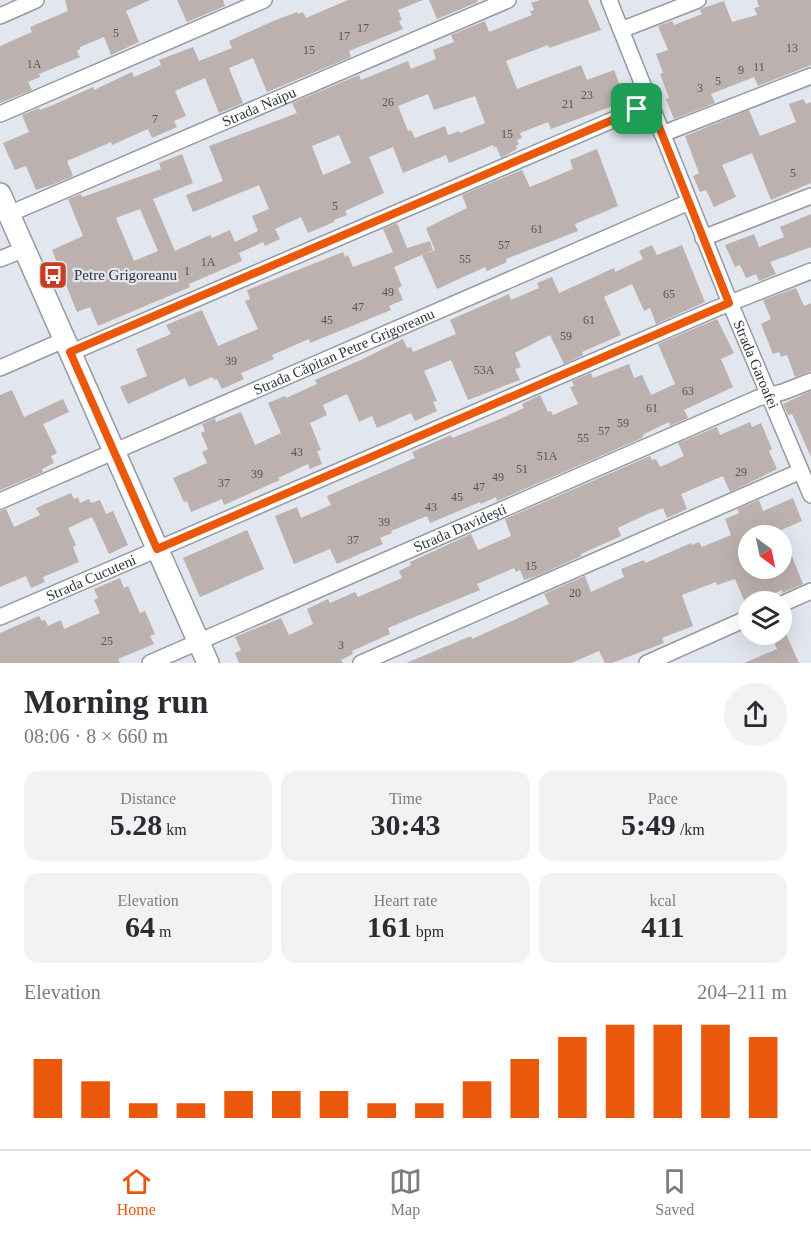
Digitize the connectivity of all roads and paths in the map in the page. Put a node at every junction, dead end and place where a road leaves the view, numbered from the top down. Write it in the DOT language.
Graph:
graph roads {
  1 [pos="36,0"];
  2 [pos="264,0"];
  3 [pos="508,0"];
  4 [pos="609,0"];
  5 [pos="698,0"];
  6 [pos="0,16"];
  7 [pos="621,30"];
  8 [pos="811,76"];
  9 [pos="650,104"];
  10 [pos="0,114"];
  11 [pos="662,134"];
  12 [pos="0,194"];
  13 [pos="811,196"];
  14 [pos="689,202"];
  15 [pos="9,214"];
  16 [pos="703,238"];
  17 [pos="25,249"];
  18 [pos="0,259"];
  19 [pos="811,271"];
  20 [pos="729,303"];
  21 [pos="67,346"];
  22 [pos="0,368"];
  23 [pos="811,381"];
  24 [pos="769,396"];
  25 [pos="113,452"];
  26 [pos="801,471"];
  27 [pos="811,495"];
  28 [pos="0,501"];
  29 [pos="157,549"];
  30 [pos="811,591"];
  31 [pos="792,600"];
  32 [pos="0,617"];
  33 [pos="738,622"];
  34 [pos="199,642"];
  35 [pos="150,663"];
  36 [pos="208,663"];
  37 [pos="361,663"];
  38 [pos="647,663"];
  1 -- 6 [label="street"];
  2 -- 10 [label="street"];
  3 -- 15 [label="street, Strada Naipu"];
  4 -- 7 [label="street, Strada Garoafei"];
  5 -- 7 [label="street"];
  7 -- 9 [label="street, Strada Garoafei"];
  8 -- 11 [label="street"];
  9 -- 11 [label="street, Strada Garoafei"];
  9 -- 21 [label="street"];
  11 -- 14 [label="street, Strada Garoafei"];
  12 -- 15 [label="street"];
  13 -- 16 [label="street"];
  14 -- 16 [label="street, Strada Garoafei"];
  14 -- 25 [label="street, Strada Căpitan Petre Grigoreanu"];
  15 -- 17 [label="street"];
  16 -- 20 [label="street, Strada Garoafei"];
  17 -- 18 [label="street"];
  17 -- 21 [label="street"];
  19 -- 20 [label="street, Strada Cucuteni"];
  20 -- 24 [label="street, Strada Garoafei"];
  20 -- 29 [label="street, Strada Cucuteni"];
  21 -- 22 [label="street"];
  21 -- 25 [label="street"];
  23 -- 24 [label="street, Strada Davidești"];
  24 -- 26 [label="street, Strada Garoafei"];
  24 -- 34 [label="street, Strada Davidești"];
  25 -- 28 [label="street, Strada Căpitan Petre Grigoreanu"];
  25 -- 29 [label="street"];
  26 -- 27 [label="street, Strada Garoafei"];
  26 -- 37 [label="street"];
  29 -- 32 [label="street, Strada Cucuteni"];
  29 -- 34 [label="street"];
  30 -- 31 [label="street"];
  33 -- 38 [label="street"];
  34 -- 35 [label="street, Strada Davidești"];
  34 -- 36 [label="street"];
}
